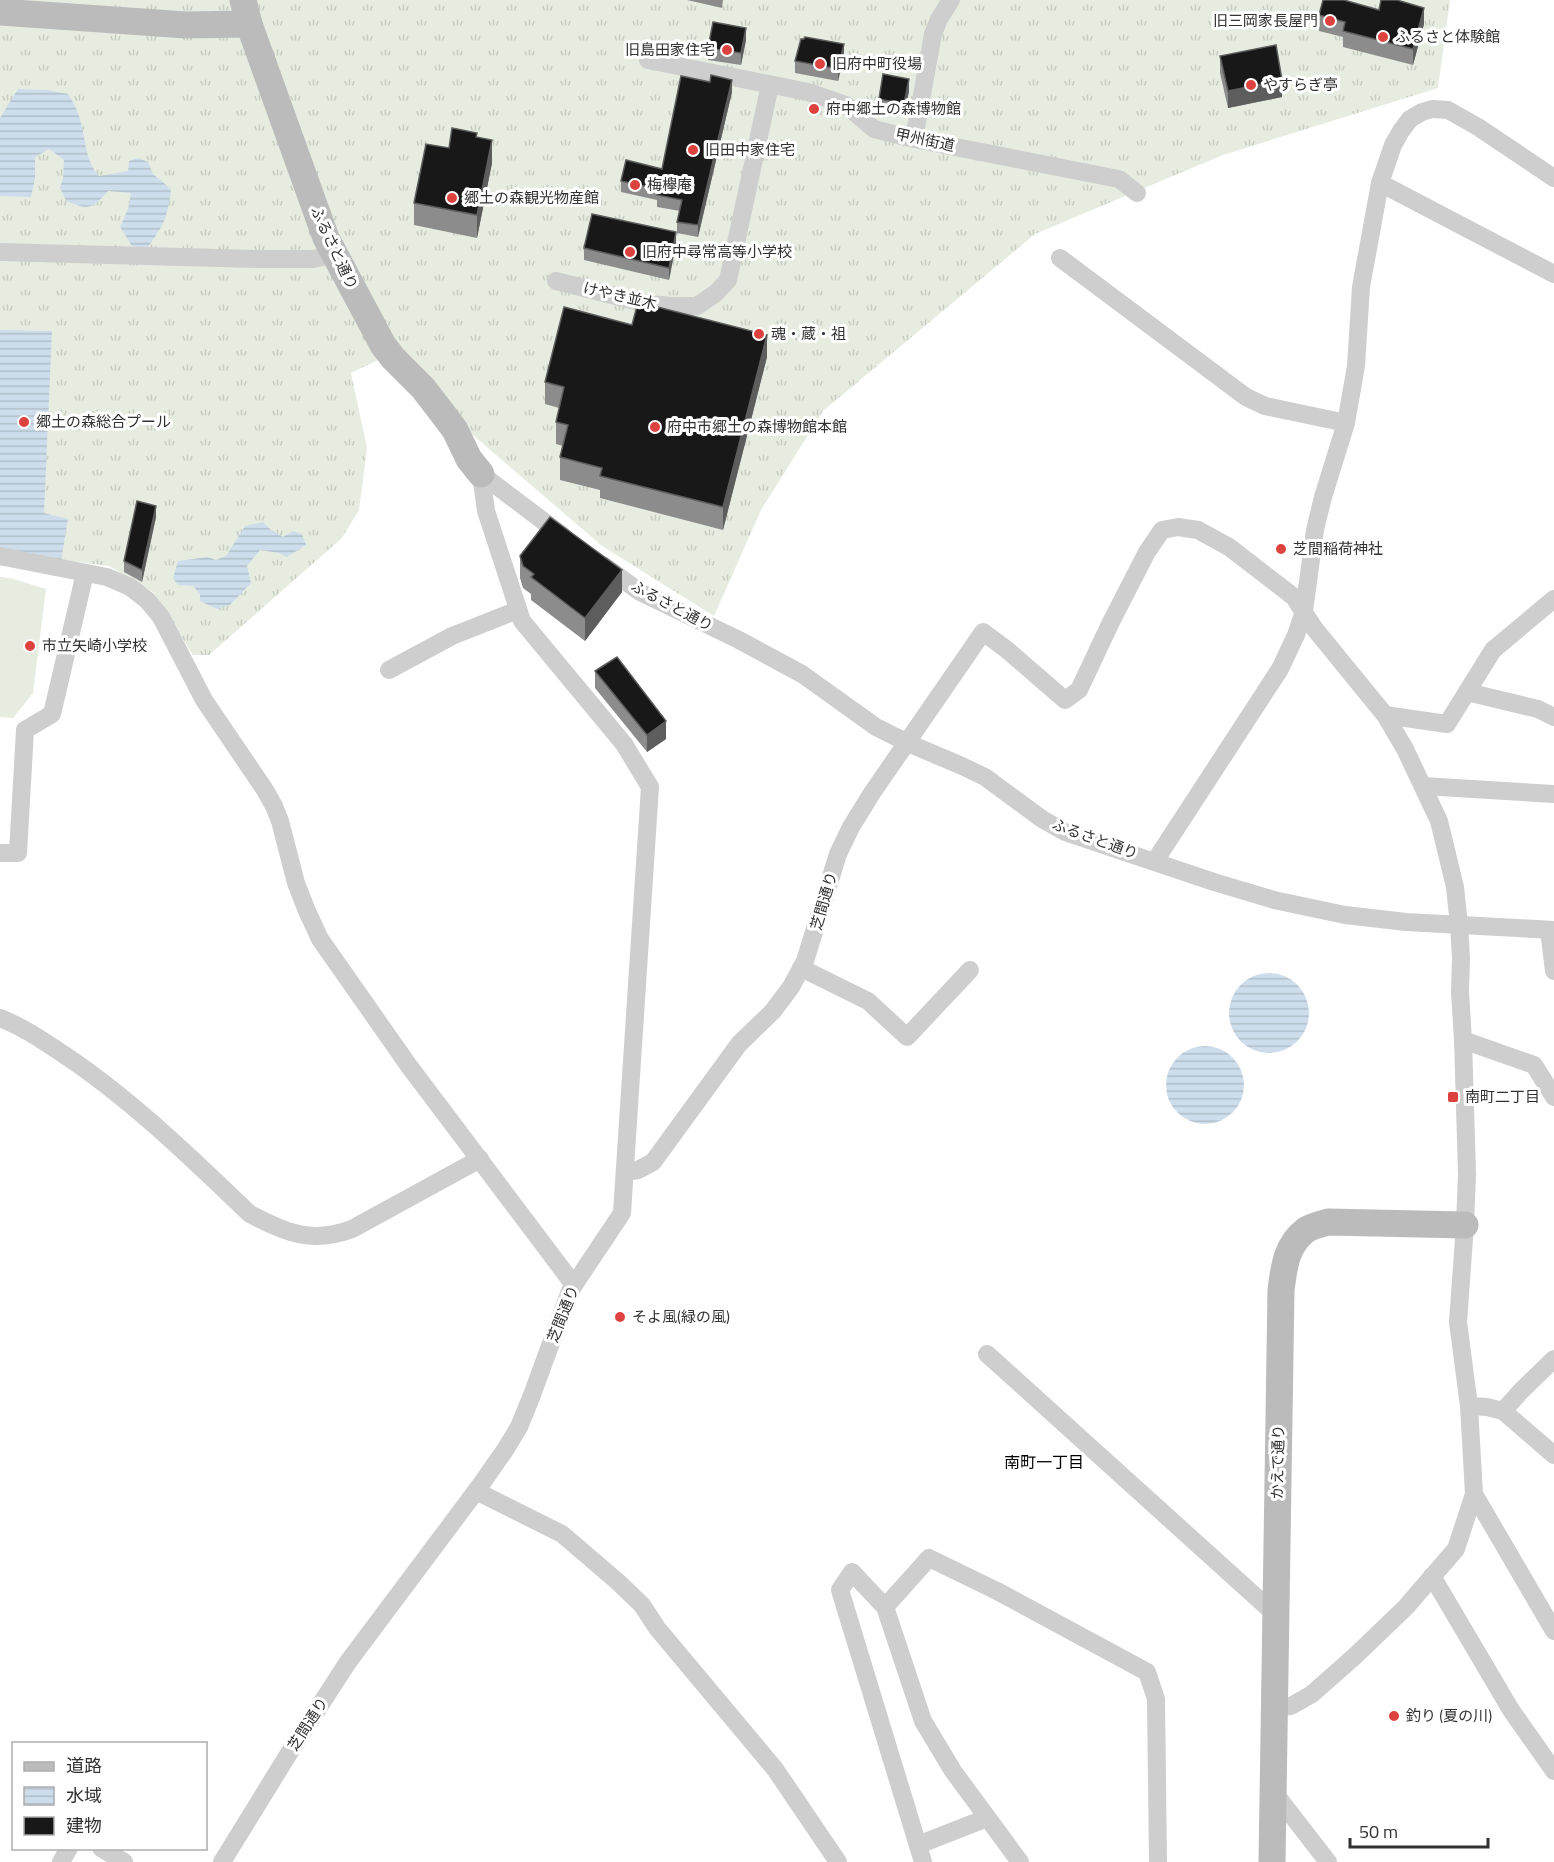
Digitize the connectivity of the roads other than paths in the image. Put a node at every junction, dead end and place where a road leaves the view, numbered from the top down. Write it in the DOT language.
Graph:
graph roads {
  1 [pos="951,0"];
  2 [pos="0,12"];
  3 [pos="246,12"];
  4 [pos="648,60"];
  5 [pos="770,85"];
  6 [pos="914,139"];
  7 [pos="1554,178"];
  8 [pos="1380,183"];
  9 [pos="1137,193"];
  10 [pos="0,252"];
  11 [pos="326,256"];
  12 [pos="1060,258"];
  13 [pos="1554,274"];
  14 [pos="556,281"];
  15 [pos="1346,423"];
  16 [pos="481,474"];
  17 [pos="0,556"];
  18 [pos="85,573"];
  19 [pos="1554,599"];
  20 [pos="518,610"];
  21 [pos="1304,611"];
  22 [pos="389,670"];
  23 [pos="1467,692"];
  24 [pos="1385,715"];
  25 [pos="1554,717"];
  26 [pos="908,743"];
  27 [pos="1423,786"];
  28 [pos="1554,794"];
  29 [pos="0,853"];
  30 [pos="1155,861"];
  31 [pos="1460,925"];
  32 [pos="1552,930"];
  33 [pos="801,968"];
  34 [pos="970,970"];
  35 [pos="1554,971"];
  36 [pos="0,1018"];
  37 [pos="1463,1040"];
  38 [pos="1554,1097"];
  39 [pos="480,1159"];
  40 [pos="625,1172"];
  41 [pos="1465,1225"];
  42 [pos="574,1285"];
  43 [pos="987,1354"];
  44 [pos="1554,1359"];
  45 [pos="1470,1406"];
  46 [pos="1503,1411"];
  47 [pos="1554,1455"];
  48 [pos="476,1491"];
  49 [pos="1474,1494"];
  50 [pos="1432,1576"];
  51 [pos="885,1607"];
  52 [pos="1276,1615"];
  53 [pos="1554,1630"];
  54 [pos="1274,1707"];
  55 [pos="1554,1771"];
  56 [pos="1273,1791"];
  57 [pos="987,1818"];
  58 [pos="104,1850"];
  59 [pos="920,1853"];
  60 [pos="124,1862"];
  61 [pos="222,1862"];
  62 [pos="838,1862"];
  63 [pos="1020,1862"];
  64 [pos="1158,1862"];
  65 [pos="1272,1862"];
  66 [pos="1328,1862"];
  1 -- 6 [label="street"];
  2 -- 3 [label="street, ふるさと通り"];
  3 -- 16 [label="street, ふるさと通り"];
  4 -- 5 [label="street, 甲州街道"];
  5 -- 6 [label="street, 甲州街道"];
  5 -- 14 [label="street, けやき並木"];
  6 -- 9 [label="street, 甲州街道"];
  7 -- 8 [label="street"];
  8 -- 13 [label="street"];
  8 -- 15 [label="street"];
  10 -- 11 [label="street"];
  12 -- 15 [label="street"];
  15 -- 21 [label="street"];
  16 -- 20 [label="street"];
  16 -- 26 [label="street, ふるさと通り"];
  17 -- 18 [label="street"];
  18 -- 29 [label="street"];
  18 -- 39 [label="street"];
  19 -- 23 [label="street"];
  20 -- 22 [label="street"];
  20 -- 40 [label="street"];
  21 -- 24 [label="street"];
  21 -- 26 [label="street, 芝間通り"];
  21 -- 30 [label="street"];
  23 -- 24 [label="street"];
  23 -- 25 [label="street"];
  24 -- 27 [label="street"];
  26 -- 30 [label="street, ふるさと通り"];
  26 -- 33 [label="street, 芝間通り"];
  27 -- 28 [label="street"];
  27 -- 31 [label="street"];
  30 -- 31 [label="street, ふるさと通り"];
  31 -- 32 [label="street, ふるさと通り"];
  31 -- 37 [label="street"];
  32 -- 35 [label="street"];
  33 -- 34 [label="street"];
  33 -- 40 [label="street, 芝間通り"];
  36 -- 39 [label="street"];
  37 -- 38 [label="street"];
  37 -- 41 [label="street"];
  39 -- 42 [label="street"];
  40 -- 42 [label="street, 芝間通り"];
  41 -- 45 [label="street"];
  41 -- 52 [label="street, かえで通り"];
  42 -- 48 [label="street, 芝間通り"];
  43 -- 52 [label="street"];
  44 -- 46 [label="street"];
  45 -- 46 [label="street"];
  45 -- 49 [label="street"];
  46 -- 47 [label="street"];
  48 -- 61 [label="street, 芝間通り"];
  48 -- 62 [label="street"];
  49 -- 50 [label="street"];
  49 -- 53 [label="street"];
  50 -- 54 [label="street"];
  50 -- 55 [label="street"];
  51 -- 57 [label="street"];
  51 -- 59 [label="street"];
  51 -- 64 [label="street"];
  52 -- 54 [label="street, かえで通り"];
  54 -- 56 [label="street, かえで通り"];
  56 -- 65 [label="street, かえで通り"];
  56 -- 66 [label="street"];
  57 -- 59 [label="street"];
  57 -- 63 [label="street"];
  58 -- 60 [label="street"];
}
